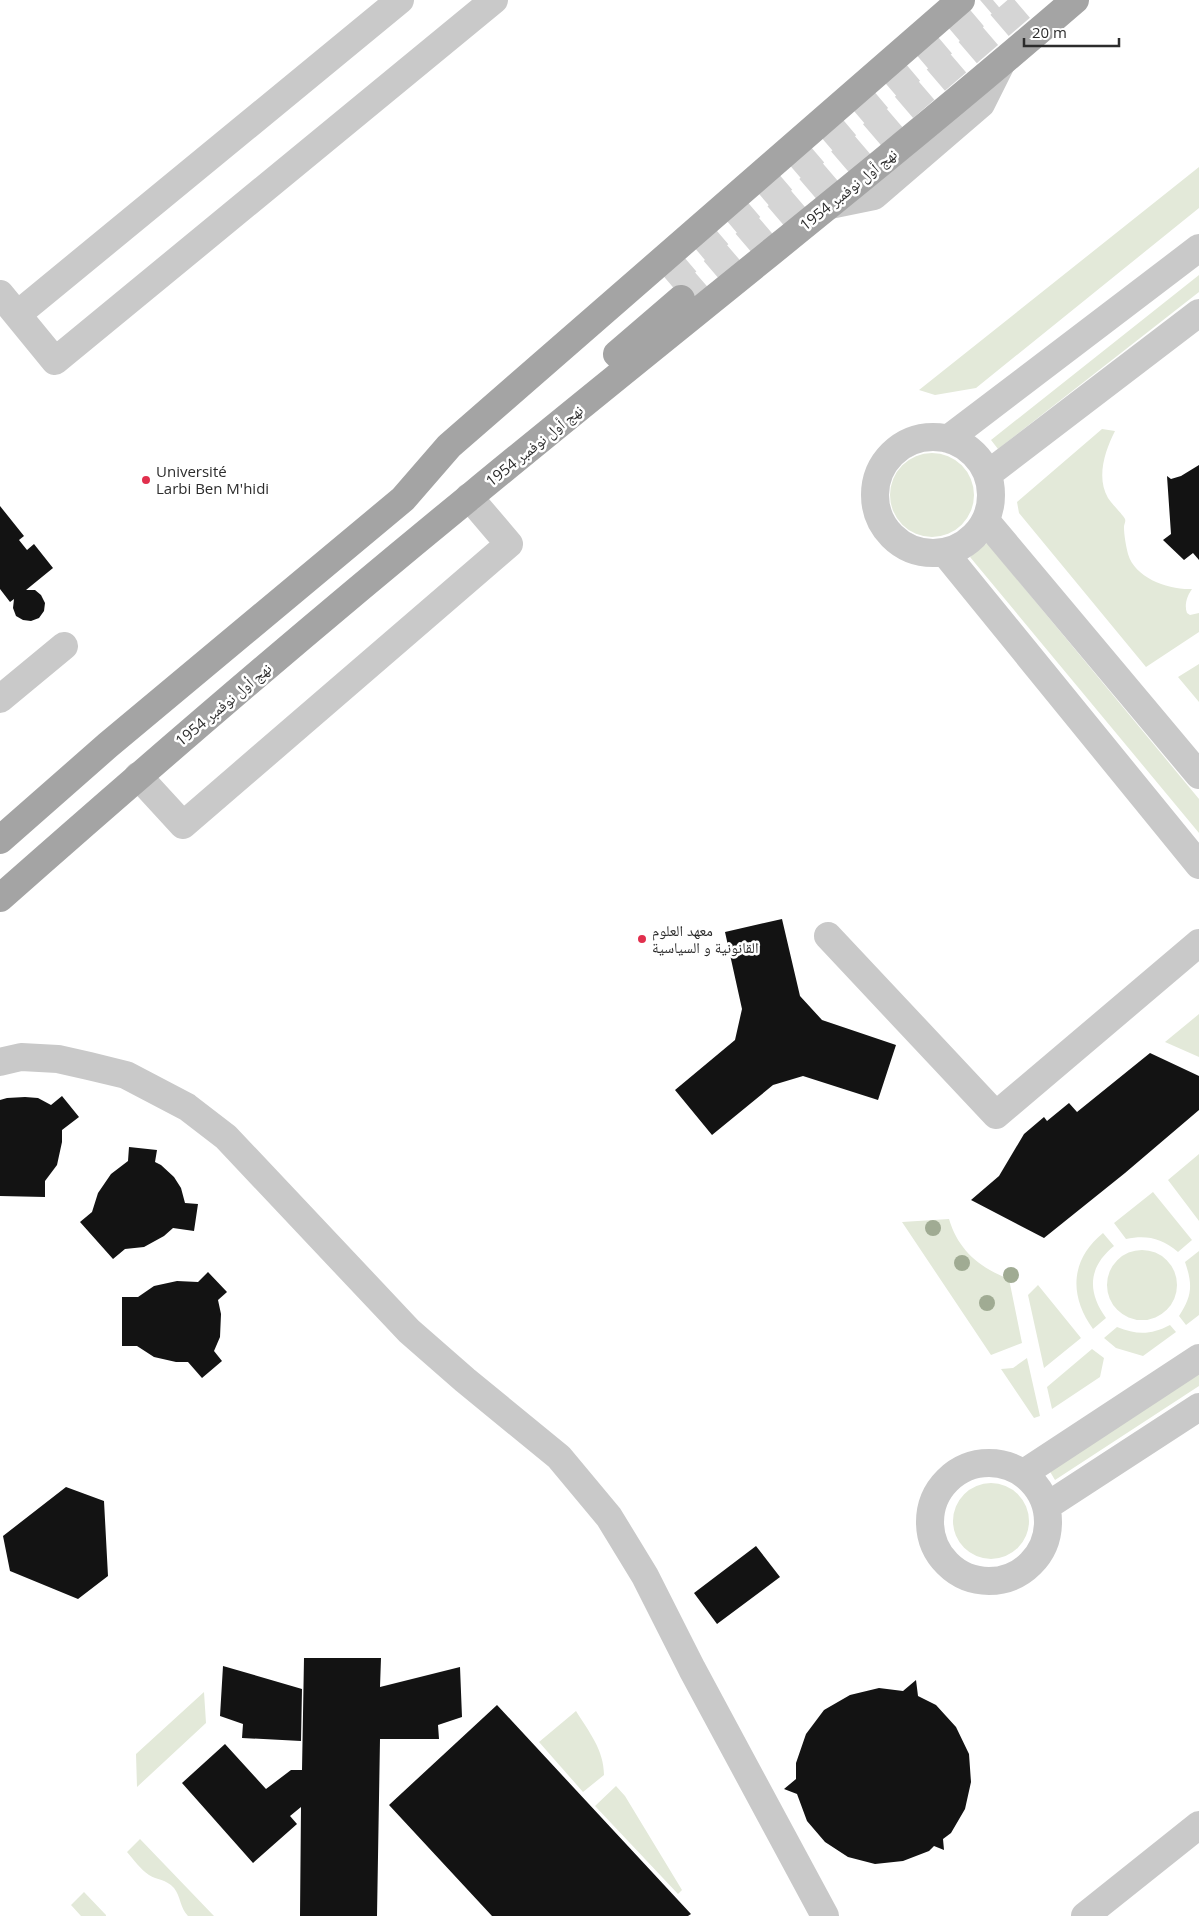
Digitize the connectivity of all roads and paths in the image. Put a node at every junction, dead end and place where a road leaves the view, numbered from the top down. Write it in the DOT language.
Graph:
graph roads {
  1 [pos="400,0"];
  2 [pos="494,0"];
  3 [pos="961,0"];
  4 [pos="1075,0"];
  5 [pos="1199,248"];
  6 [pos="0,294"];
  7 [pos="1199,313"];
  8 [pos="18,314"];
  9 [pos="948,439"];
  10 [pos="988,474"];
  11 [pos="469,497"];
  12 [pos="402,499"];
  13 [pos="986,520"];
  14 [pos="945,553"];
  15 [pos="64,646"];
  16 [pos="0,699"];
  17 [pos="1199,775"];
  18 [pos="138,776"];
  19 [pos="0,840"];
  20 [pos="1199,865"];
  21 [pos="0,898"];
  22 [pos="828,936"];
  23 [pos="1199,943"];
  24 [pos="0,1062"];
  25 [pos="1199,1358"];
  26 [pos="1199,1407"];
  27 [pos="1024,1473"];
  28 [pos="1047,1506"];
  29 [pos="1199,1825"];
  30 [pos="825,1916"];
  31 [pos="1085,1916"];
  1 -- 8 [label="street"];
  2 -- 8 [label="street"];
  3 -- 12 [label="main road"];
  4 -- 11 [label="main road, نهج أول نوفمبر 1954"];
  5 -- 9 [label="street"];
  6 -- 8 [label="street"];
  7 -- 10 [label="street"];
  9 -- 10 [label="street"];
  9 -- 14 [label="street"];
  10 -- 13 [label="street"];
  11 -- 12 [label="main road"];
  11 -- 18 [label="main road, نهج أول نوفمبر 1954"];
  11 -- 18 [label="street"];
  12 -- 19 [label="main road"];
  13 -- 14 [label="street"];
  13 -- 17 [label="street"];
  14 -- 20 [label="street"];
  15 -- 16 [label="street"];
  18 -- 21 [label="main road, نهج أول نوفمبر 1954"];
  22 -- 23 [label="street"];
  24 -- 30 [label="street"];
  25 -- 27 [label="street"];
  26 -- 28 [label="street"];
  27 -- 28 [label="street"];
  27 -- 28 [label="street"];
  29 -- 31 [label="street"];
}
